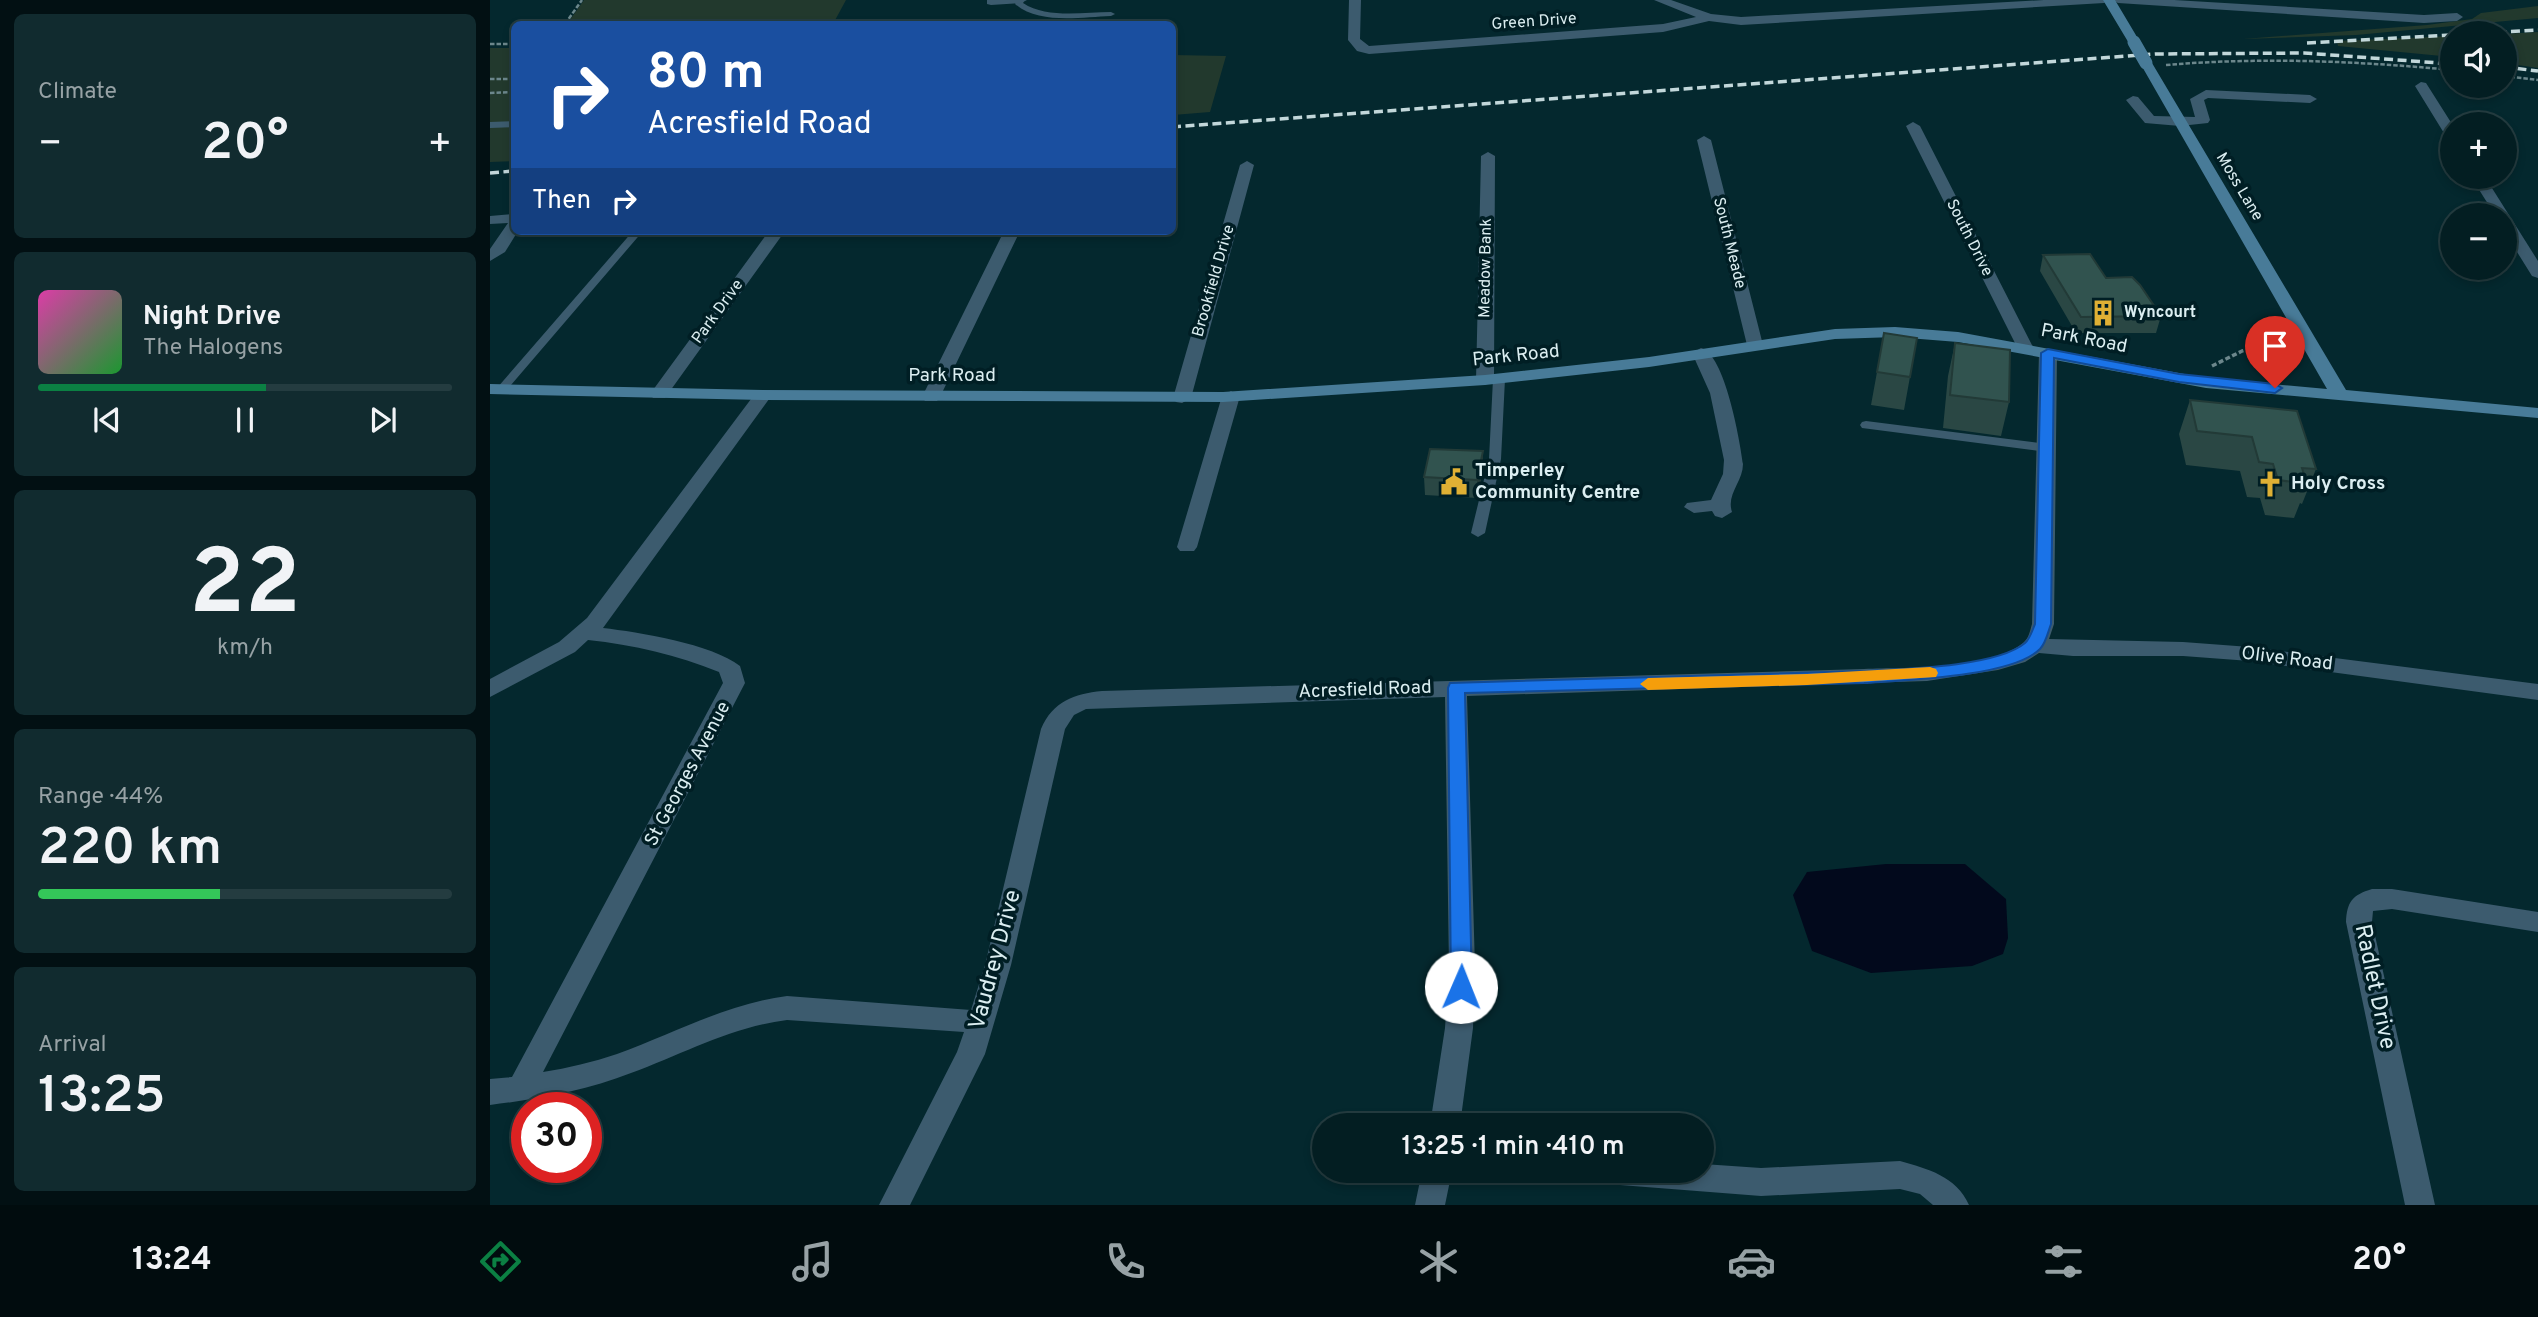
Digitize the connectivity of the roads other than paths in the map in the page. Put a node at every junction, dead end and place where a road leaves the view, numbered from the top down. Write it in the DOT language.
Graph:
graph roads {
  1 [pos="1021,0"];
  2 [pos="1355,0"];
  3 [pos="1660,0"];
  4 [pos="1951,0"];
  5 [pos="2104,0"];
  6 [pos="2109,0"];
  7 [pos="2118,0"];
  8 [pos="1006,1"];
  9 [pos="990,2"];
  10 [pos="1963,9"];
  11 [pos="1111,14"];
  12 [pos="1709,18"];
  13 [pos="2457,18"];
  14 [pos="1361,48"];
  15 [pos="1347,54"];
  16 [pos="2421,86"];
  17 [pos="2309,99"];
  18 [pos="2133,100"];
  19 [pos="2440,116"];
  20 [pos="2180,122"];
  21 [pos="511,124"];
  22 [pos="490,125"];
  23 [pos="1913,127"];
  24 [pos="1704,140"];
  25 [pos="1488,156"];
  26 [pos="1247,165"];
  27 [pos="511,218"];
  28 [pos="490,220"];
  29 [pos="511,230"];
  30 [pos="634,235"];
  31 [pos="774,235"];
  32 [pos="1010,235"];
  33 [pos="2517,239"];
  34 [pos="490,256"];
  35 [pos="2538,273"];
  36 [pos="1755,345"];
  37 [pos="2037,351"];
  38 [pos="1701,353"];
  39 [pos="1492,380"];
  40 [pos="496,389"];
  41 [pos="659,394"];
  42 [pos="2339,394"];
  43 [pos="763,395"];
  44 [pos="931,397"];
  45 [pos="1231,397"];
  46 [pos="1182,398"];
  47 [pos="2538,413"];
  48 [pos="1866,425"];
  49 [pos="2048,448"];
  50 [pos="1694,507"];
  51 [pos="1478,533"];
  52 [pos="1188,547"];
  53 [pos="584,634"];
  54 [pos="2034,645"];
  55 [pos="1456,688"];
  56 [pos="490,689"];
  57 [pos="2538,692"];
  58 [pos="1069,706"];
  59 [pos="2538,922"];
  60 [pos="981,1022"];
  61 [pos="520,1089"];
  62 [pos="490,1091"];
  63 [pos="1447,1113"];
  64 [pos="1714,1178"];
  65 [pos="1435,1183"];
  66 [pos="894,1205"];
  67 [pos="1430,1205"];
  68 [pos="1954,1205"];
  69 [pos="2420,1205"];
  1 -- 8 [label="street"];
  1 -- 11 [label="lane"];
  2 -- 14 [label="street"];
  3 -- 12 [label="street"];
  4 -- 10 [label="street"];
  5 -- 10 [label="street"];
  6 -- 20 [label="main road, Moss Lane, bridge"];
  7 -- 13 [label="street"];
  8 -- 9 [label="street"];
  10 -- 12 [label="street"];
  12 -- 14 [label="street, Green Drive"];
  14 -- 15 [label="street, Green Drive"];
  16 -- 19 [label="street"];
  17 -- 20 [label="street"];
  18 -- 20 [label="street"];
  20 -- 42 [label="main road, Moss Lane"];
  21 -- 22 [label="lane"];
  23 -- 37 [label="street, South Drive"];
  24 -- 36 [label="street, South Meade"];
  25 -- 39 [label="street, Meadow Bank"];
  26 -- 46 [label="street, Brookfield Drive"];
  27 -- 28 [label="street"];
  29 -- 34 [label="street"];
  30 -- 40 [label="lane"];
  31 -- 41 [label="street, Park Drive"];
  32 -- 44 [label="street"];
  33 -- 35 [label="street"];
  36 -- 37 [label="main road, Park Road"];
  36 -- 38 [label="main road, Park Road"];
  37 -- 42 [label="main road, Park Road"];
  37 -- 49 [label="street"];
  38 -- 39 [label="main road, Park Road"];
  38 -- 50 [label="street"];
  39 -- 45 [label="main road, Park Road"];
  39 -- 51 [label="lane"];
  40 -- 41 [label="main road, Park Road"];
  41 -- 43 [label="main road, Park Road"];
  42 -- 47 [label="main road, Park Road"];
  43 -- 44 [label="main road, Park Road"];
  43 -- 53 [label="street"];
  44 -- 46 [label="main road, Park Road"];
  45 -- 46 [label="main road, Park Road"];
  45 -- 52 [label="street"];
  48 -- 49 [label="lane"];
  49 -- 54 [label="street"];
  53 -- 56 [label="street"];
  53 -- 61 [label="street, St Georges Avenue"];
  54 -- 55 [label="street, Acresfield Road"];
  54 -- 57 [label="street, Olive Road"];
  55 -- 58 [label="street, Acresfield Road"];
  55 -- 63 [label="street"];
  58 -- 60 [label="street, Vaudrey Drive"];
  59 -- 69 [label="street, Radlet Drive"];
  60 -- 61 [label="street"];
  60 -- 66 [label="street, Vaudrey Drive"];
  61 -- 62 [label="street"];
  64 -- 68 [label="street"];
  65 -- 67 [label="street"];
}
